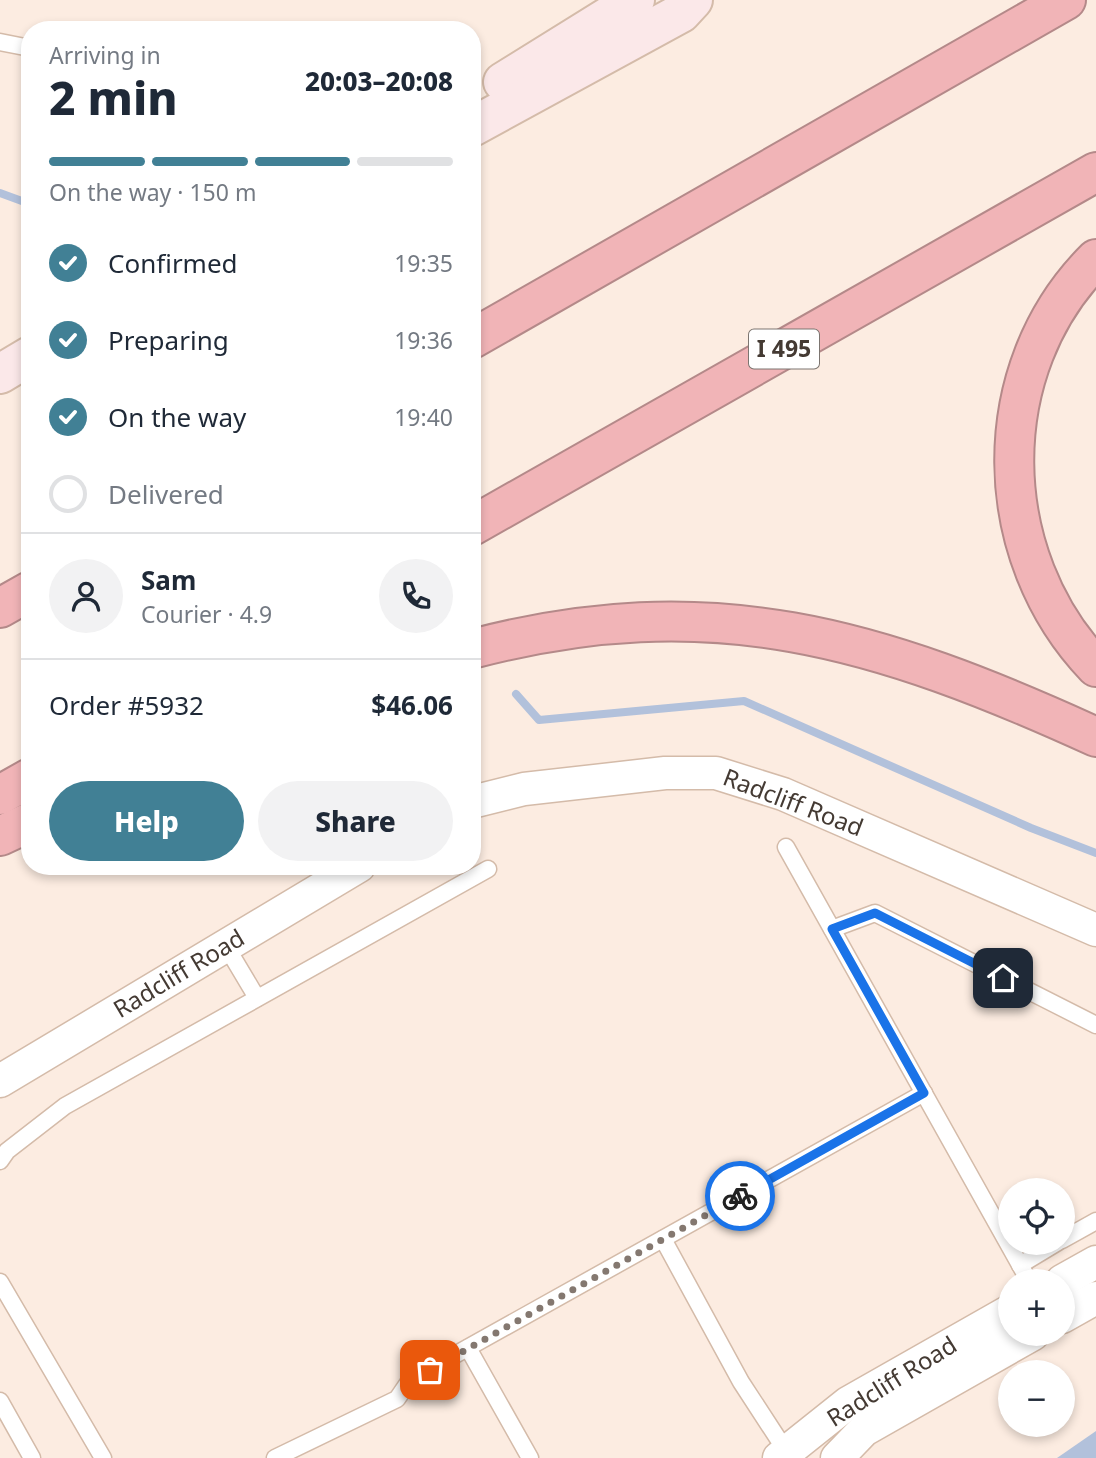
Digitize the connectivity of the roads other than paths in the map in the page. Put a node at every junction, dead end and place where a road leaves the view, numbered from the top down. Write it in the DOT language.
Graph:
graph roads {
  1 [pos="635,0"];
  2 [pos="1066,0"];
  3 [pos="694,4"];
  4 [pos="0,43"];
  5 [pos="21,46"];
  6 [pos="481,93"];
  7 [pos="481,122"];
  8 [pos="1096,172"];
  9 [pos="1096,259"];
  10 [pos="481,334"];
  11 [pos="21,361"];
  12 [pos="0,374"];
  13 [pos="481,521"];
  14 [pos="21,596"];
  15 [pos="0,608"];
  16 [pos="481,647"];
  17 [pos="1096,667"];
  18 [pos="1096,737"];
  19 [pos="21,783"];
  20 [pos="0,795"];
  21 [pos="481,800"];
  22 [pos="21,826"];
  23 [pos="0,836"];
  24 [pos="786,847"];
  25 [pos="488,869"];
  26 [pos="481,873"];
  27 [pos="344,875"];
  28 [pos="477,875"];
  29 [pos="832,929"];
  30 [pos="1096,930"];
  31 [pos="226,946"];
  32 [pos="257,998"];
  33 [pos="1096,1025"];
  34 [pos="0,1081"];
  35 [pos="924,1093"];
  36 [pos="0,1161"];
  37 [pos="1096,1221"];
  38 [pos="1075,1233"];
  39 [pos="663,1239"];
  40 [pos="1037,1255"];
  41 [pos="1096,1262"];
  42 [pos="1020,1265"];
  43 [pos="1022,1269"];
  44 [pos="1075,1274"];
  45 [pos="0,1282"];
  46 [pos="1096,1298"];
  47 [pos="1075,1310"];
  48 [pos="998,1318"];
  49 [pos="1012,1346"];
  50 [pos="468,1348"];
  51 [pos="0,1401"];
  52 [pos="793,1453"];
  53 [pos="32,1458"];
  54 [pos="103,1458"];
  55 [pos="275,1458"];
  56 [pos="530,1458"];
  57 [pos="837,1458"];
  1 -- 6 [label="main road"];
  2 -- 10 [label="highway"];
  3 -- 7 [label="main road"];
  4 -- 5 [label="lane"];
  8 -- 13 [label="highway, I 495"];
  9 -- 17 [label="highway"];
  11 -- 12 [label="main road"];
  14 -- 15 [label="highway"];
  16 -- 18 [label="highway"];
  19 -- 20 [label="highway"];
  21 -- 30 [label="street, Radcliff Road"];
  22 -- 23 [label="highway"];
  24 -- 29 [label="lane"];
  25 -- 26 [label="lane"];
  27 -- 31 [label="street, Radcliff Road"];
  28 -- 32 [label="lane"];
  29 -- 33 [label="lane"];
  29 -- 35 [label="lane"];
  31 -- 32 [label="lane"];
  31 -- 34 [label="street, Radcliff Road"];
  32 -- 36 [label="lane"];
  35 -- 39 [label="lane"];
  35 -- 42 [label="lane"];
  37 -- 38 [label="lane"];
  39 -- 50 [label="lane"];
  39 -- 52 [label="lane"];
  40 -- 42 [label="lane"];
  41 -- 44 [label="street"];
  42 -- 43 [label="lane"];
  45 -- 54 [label="lane"];
  46 -- 47 [label="street"];
  48 -- 52 [label="street, Radcliff Road"];
  49 -- 57 [label="street, Radcliff Road"];
  50 -- 55 [label="lane"];
  50 -- 56 [label="lane"];
  51 -- 53 [label="lane"];
}
